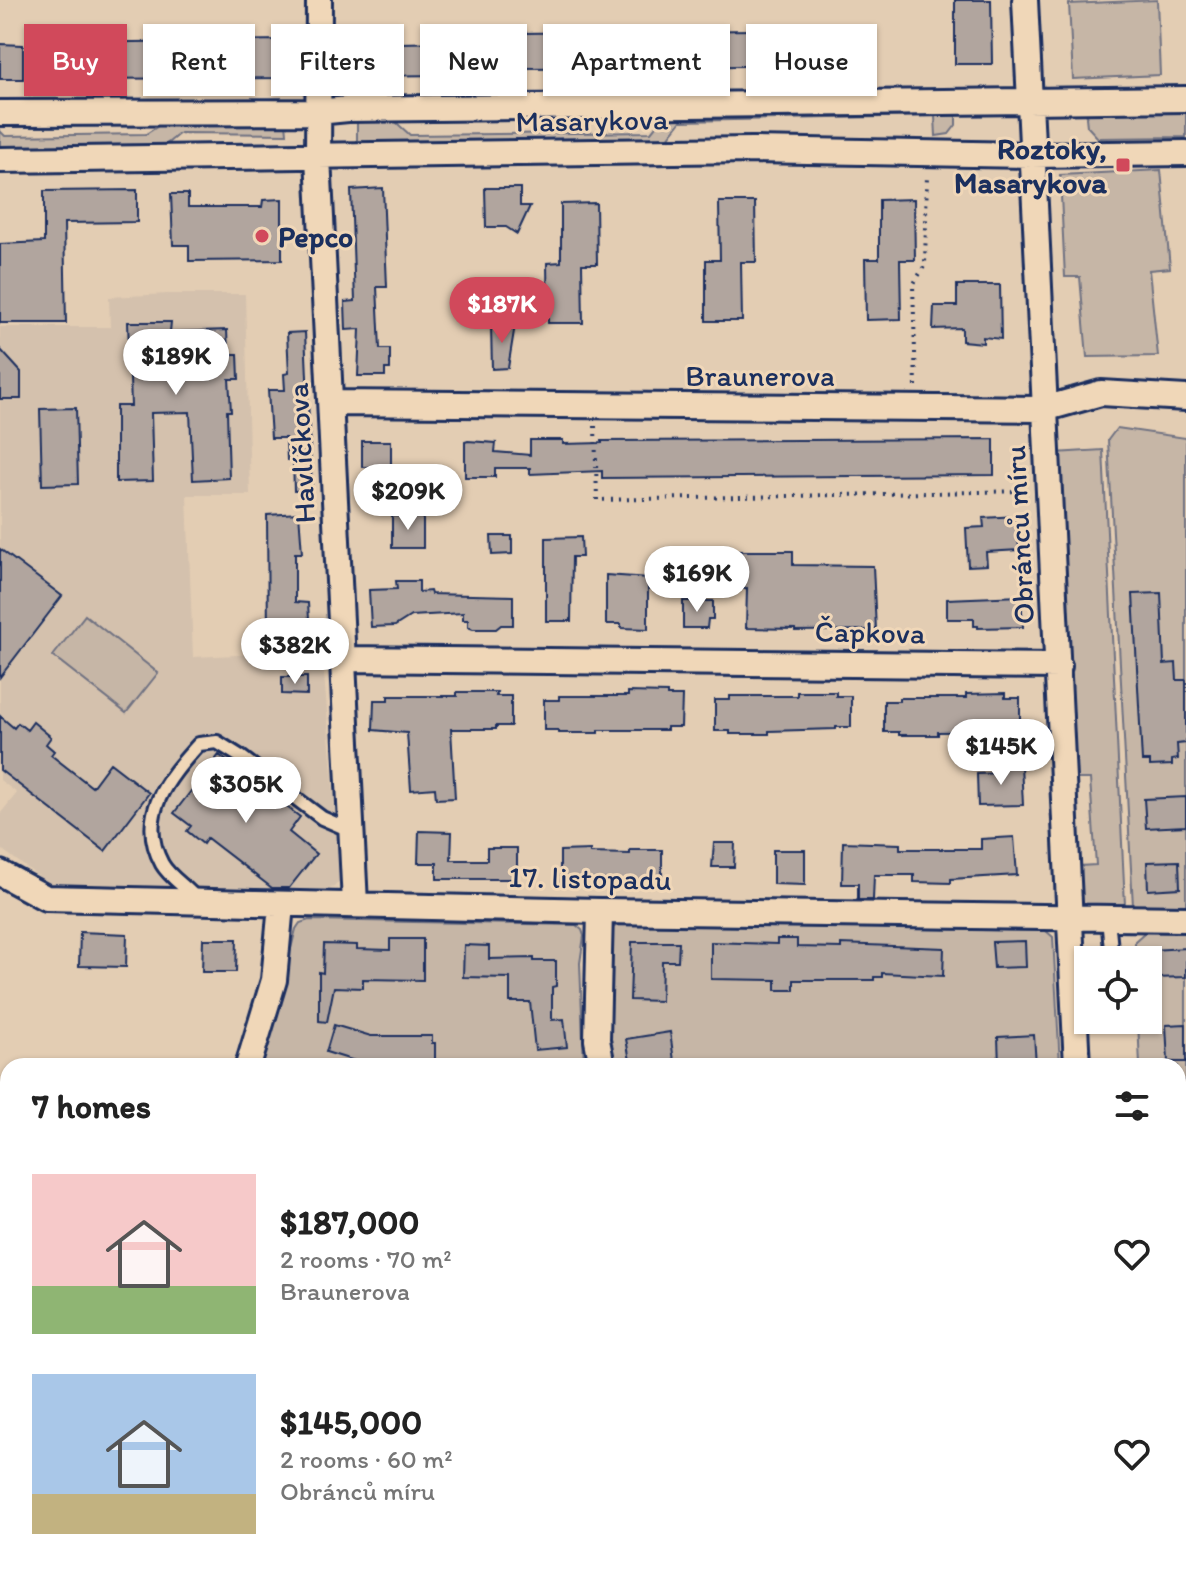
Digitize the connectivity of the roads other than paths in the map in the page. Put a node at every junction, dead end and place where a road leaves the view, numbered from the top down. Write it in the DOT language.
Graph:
graph roads {
  1 [pos="319,0"];
  2 [pos="1025,0"];
  3 [pos="1186,99"];
  4 [pos="1029,101"];
  5 [pos="317,112"];
  6 [pos="0,113"];
  7 [pos="1186,153"];
  8 [pos="1032,155"];
  9 [pos="318,157"];
  10 [pos="0,160"];
  11 [pos="1186,398"];
  12 [pos="331,403"];
  13 [pos="1044,409"];
  14 [pos="344,659"];
  15 [pos="1059,666"];
  16 [pos="352,831"];
  17 [pos="0,873"];
  18 [pos="198,902"];
  19 [pos="355,904"];
  20 [pos="281,905"];
  21 [pos="600,911"];
  22 [pos="1069,917"];
  23 [pos="1108,918"];
  24 [pos="1186,919"];
  25 [pos="1111,946"];
  26 [pos="250,1058"];
  27 [pos="600,1058"];
  28 [pos="1077,1058"];
  1 -- 5 [label="street, Havlíčkova"];
  2 -- 4 [label="street, Obránců míru"];
  3 -- 4 [label="street, Masarykova"];
  4 -- 5 [label="street, Masarykova"];
  4 -- 8 [label="street, Obránců míru"];
  5 -- 6 [label="street, Masarykova"];
  5 -- 9 [label="street, Havlíčkova"];
  7 -- 8 [label="street, Masarykova"];
  8 -- 9 [label="street, Masarykova"];
  8 -- 13 [label="street, Obránců míru"];
  9 -- 10 [label="street, Masarykova"];
  9 -- 12 [label="street, Havlíčkova"];
  11 -- 13 [label="street, Braunerova"];
  12 -- 13 [label="street, Braunerova"];
  12 -- 14 [label="street, Havlíčkova"];
  13 -- 15 [label="street, Obránců míru"];
  14 -- 15 [label="street, Čapkova"];
  14 -- 16 [label="street, Havlíčkova"];
  15 -- 22 [label="street, Obránců míru"];
  16 -- 18 [label="lane"];
  16 -- 19 [label="street, Havlíčkova"];
  17 -- 18 [label="street, 17. listopadu"];
  18 -- 20 [label="street, 17. listopadu"];
  19 -- 20 [label="street, 17. listopadu"];
  19 -- 21 [label="street, 17. listopadu"];
  20 -- 26 [label="street"];
  21 -- 22 [label="street, 17. listopadu"];
  21 -- 27 [label="street"];
  22 -- 23 [label="street, 17. listopadu"];
  22 -- 28 [label="street, Obránců míru"];
  23 -- 24 [label="street, 17. listopadu"];
  23 -- 25 [label="lane"];
}
